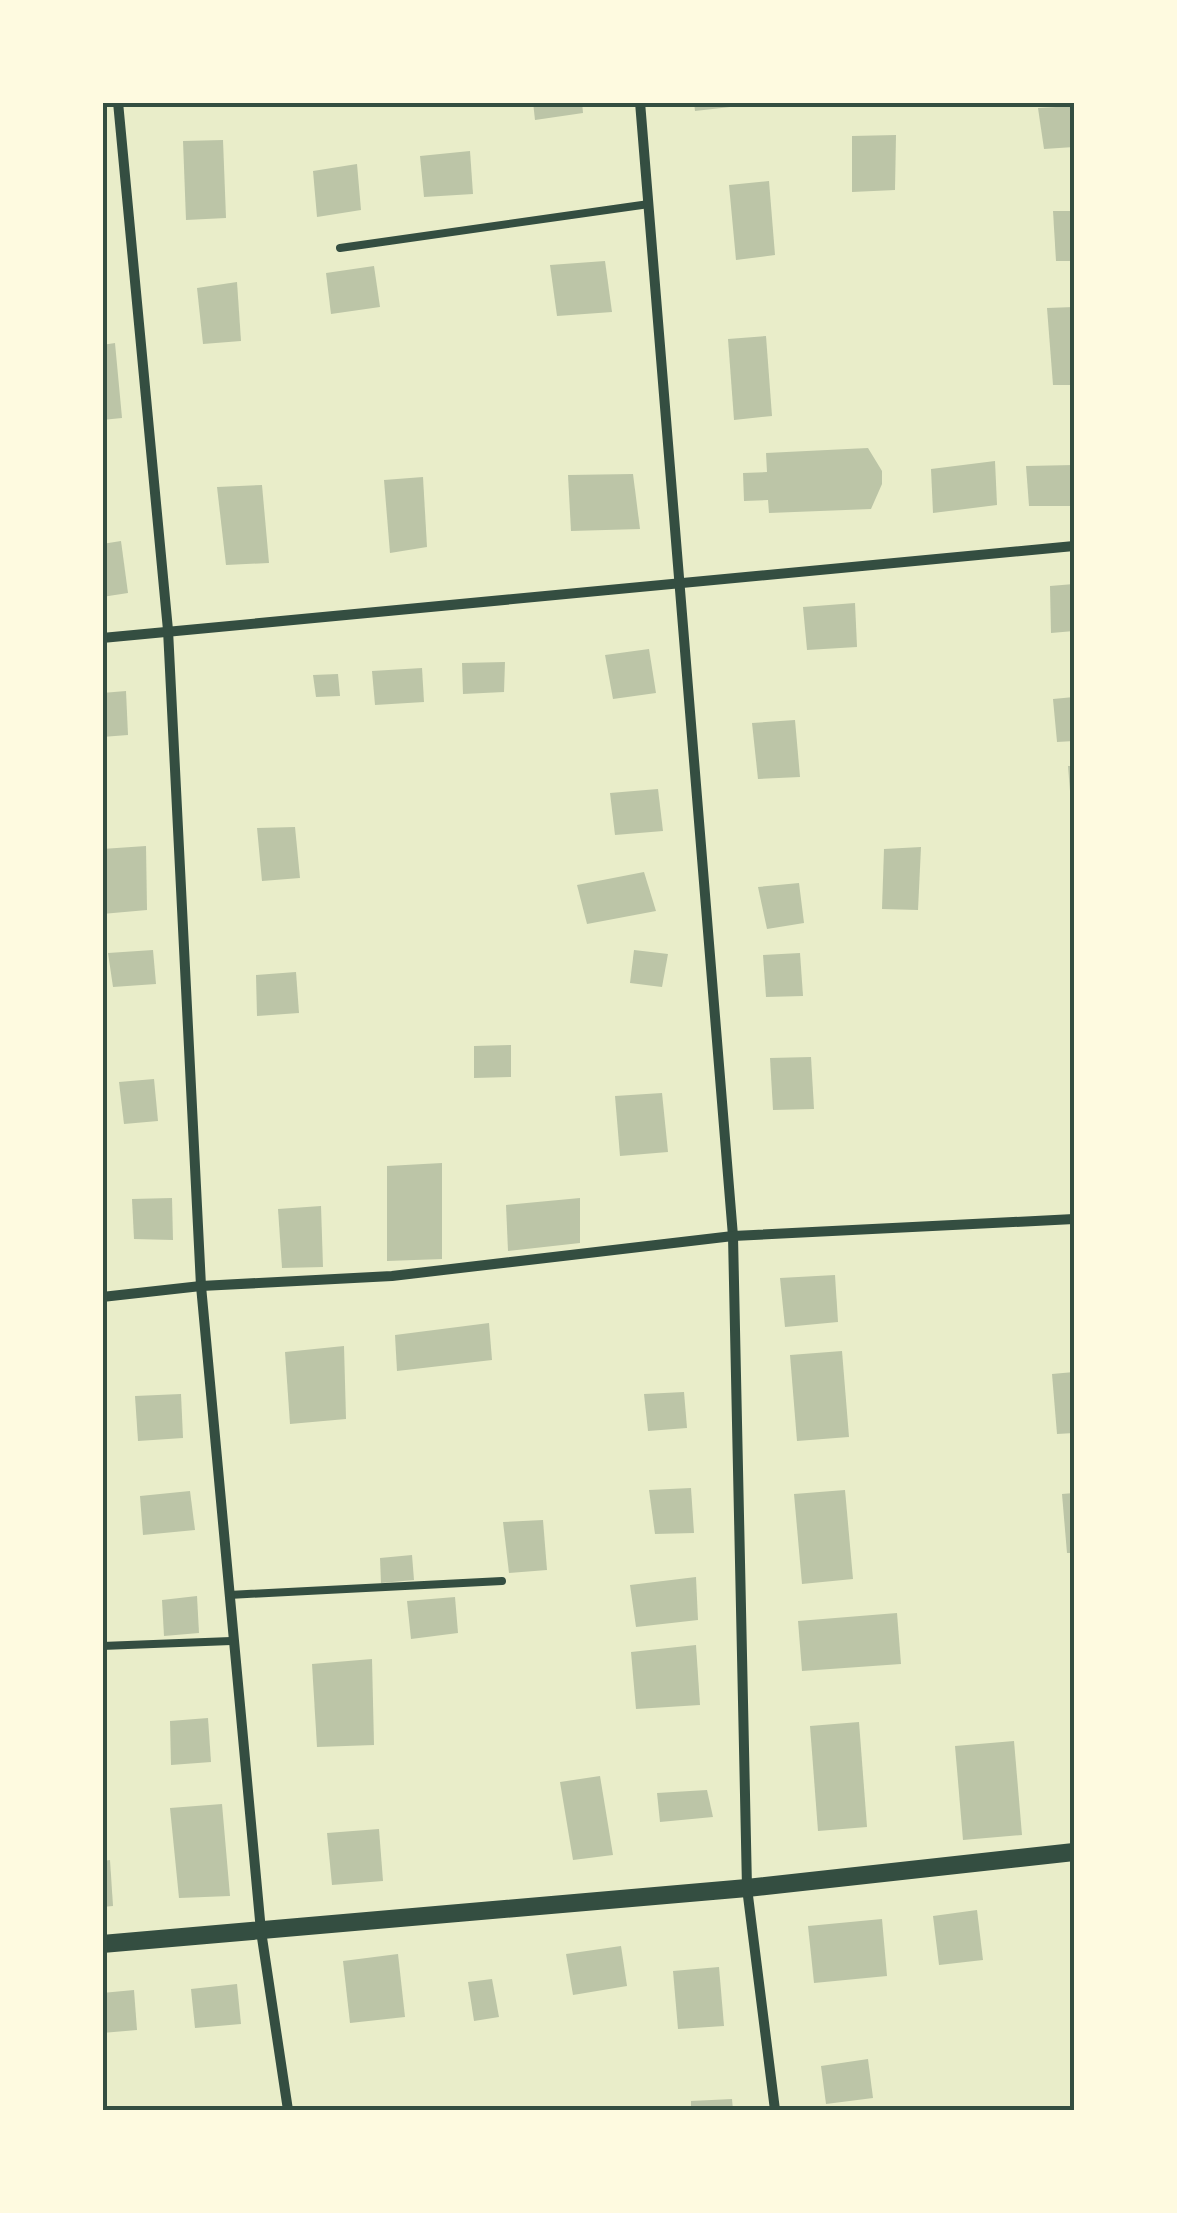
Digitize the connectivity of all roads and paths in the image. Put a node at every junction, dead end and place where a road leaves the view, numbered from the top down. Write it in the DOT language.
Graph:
graph roads {
  1 [pos="118,102"];
  2 [pos="640,102"];
  3 [pos="649,204"];
  4 [pos="340,248"];
  5 [pos="1074,546"];
  6 [pos="683,584"];
  7 [pos="168,630"];
  8 [pos="102,638"];
  9 [pos="1074,1219"];
  10 [pos="732,1236"];
  11 [pos="201,1286"];
  12 [pos="102,1297"];
  13 [pos="502,1581"];
  14 [pos="228,1596"];
  15 [pos="231,1641"];
  16 [pos="102,1646"];
  17 [pos="1074,1852"];
  18 [pos="748,1888"];
  19 [pos="261,1930"];
  20 [pos="102,1944"];
  21 [pos="288,2110"];
  22 [pos="775,2110"];
  1 -- 7 [label="street"];
  2 -- 3 [label="street"];
  3 -- 4 [label="lane"];
  3 -- 6 [label="street"];
  5 -- 6 [label="street"];
  6 -- 7 [label="street"];
  6 -- 10 [label="street"];
  7 -- 8 [label="street"];
  7 -- 11 [label="street"];
  9 -- 10 [label="street"];
  10 -- 11 [label="street"];
  10 -- 18 [label="street"];
  11 -- 12 [label="street"];
  11 -- 14 [label="street"];
  13 -- 14 [label="lane"];
  14 -- 15 [label="street"];
  15 -- 16 [label="lane"];
  15 -- 19 [label="street"];
  17 -- 18 [label="street"];
  18 -- 19 [label="street"];
  18 -- 22 [label="street"];
  19 -- 20 [label="street"];
  19 -- 21 [label="street"];
}
